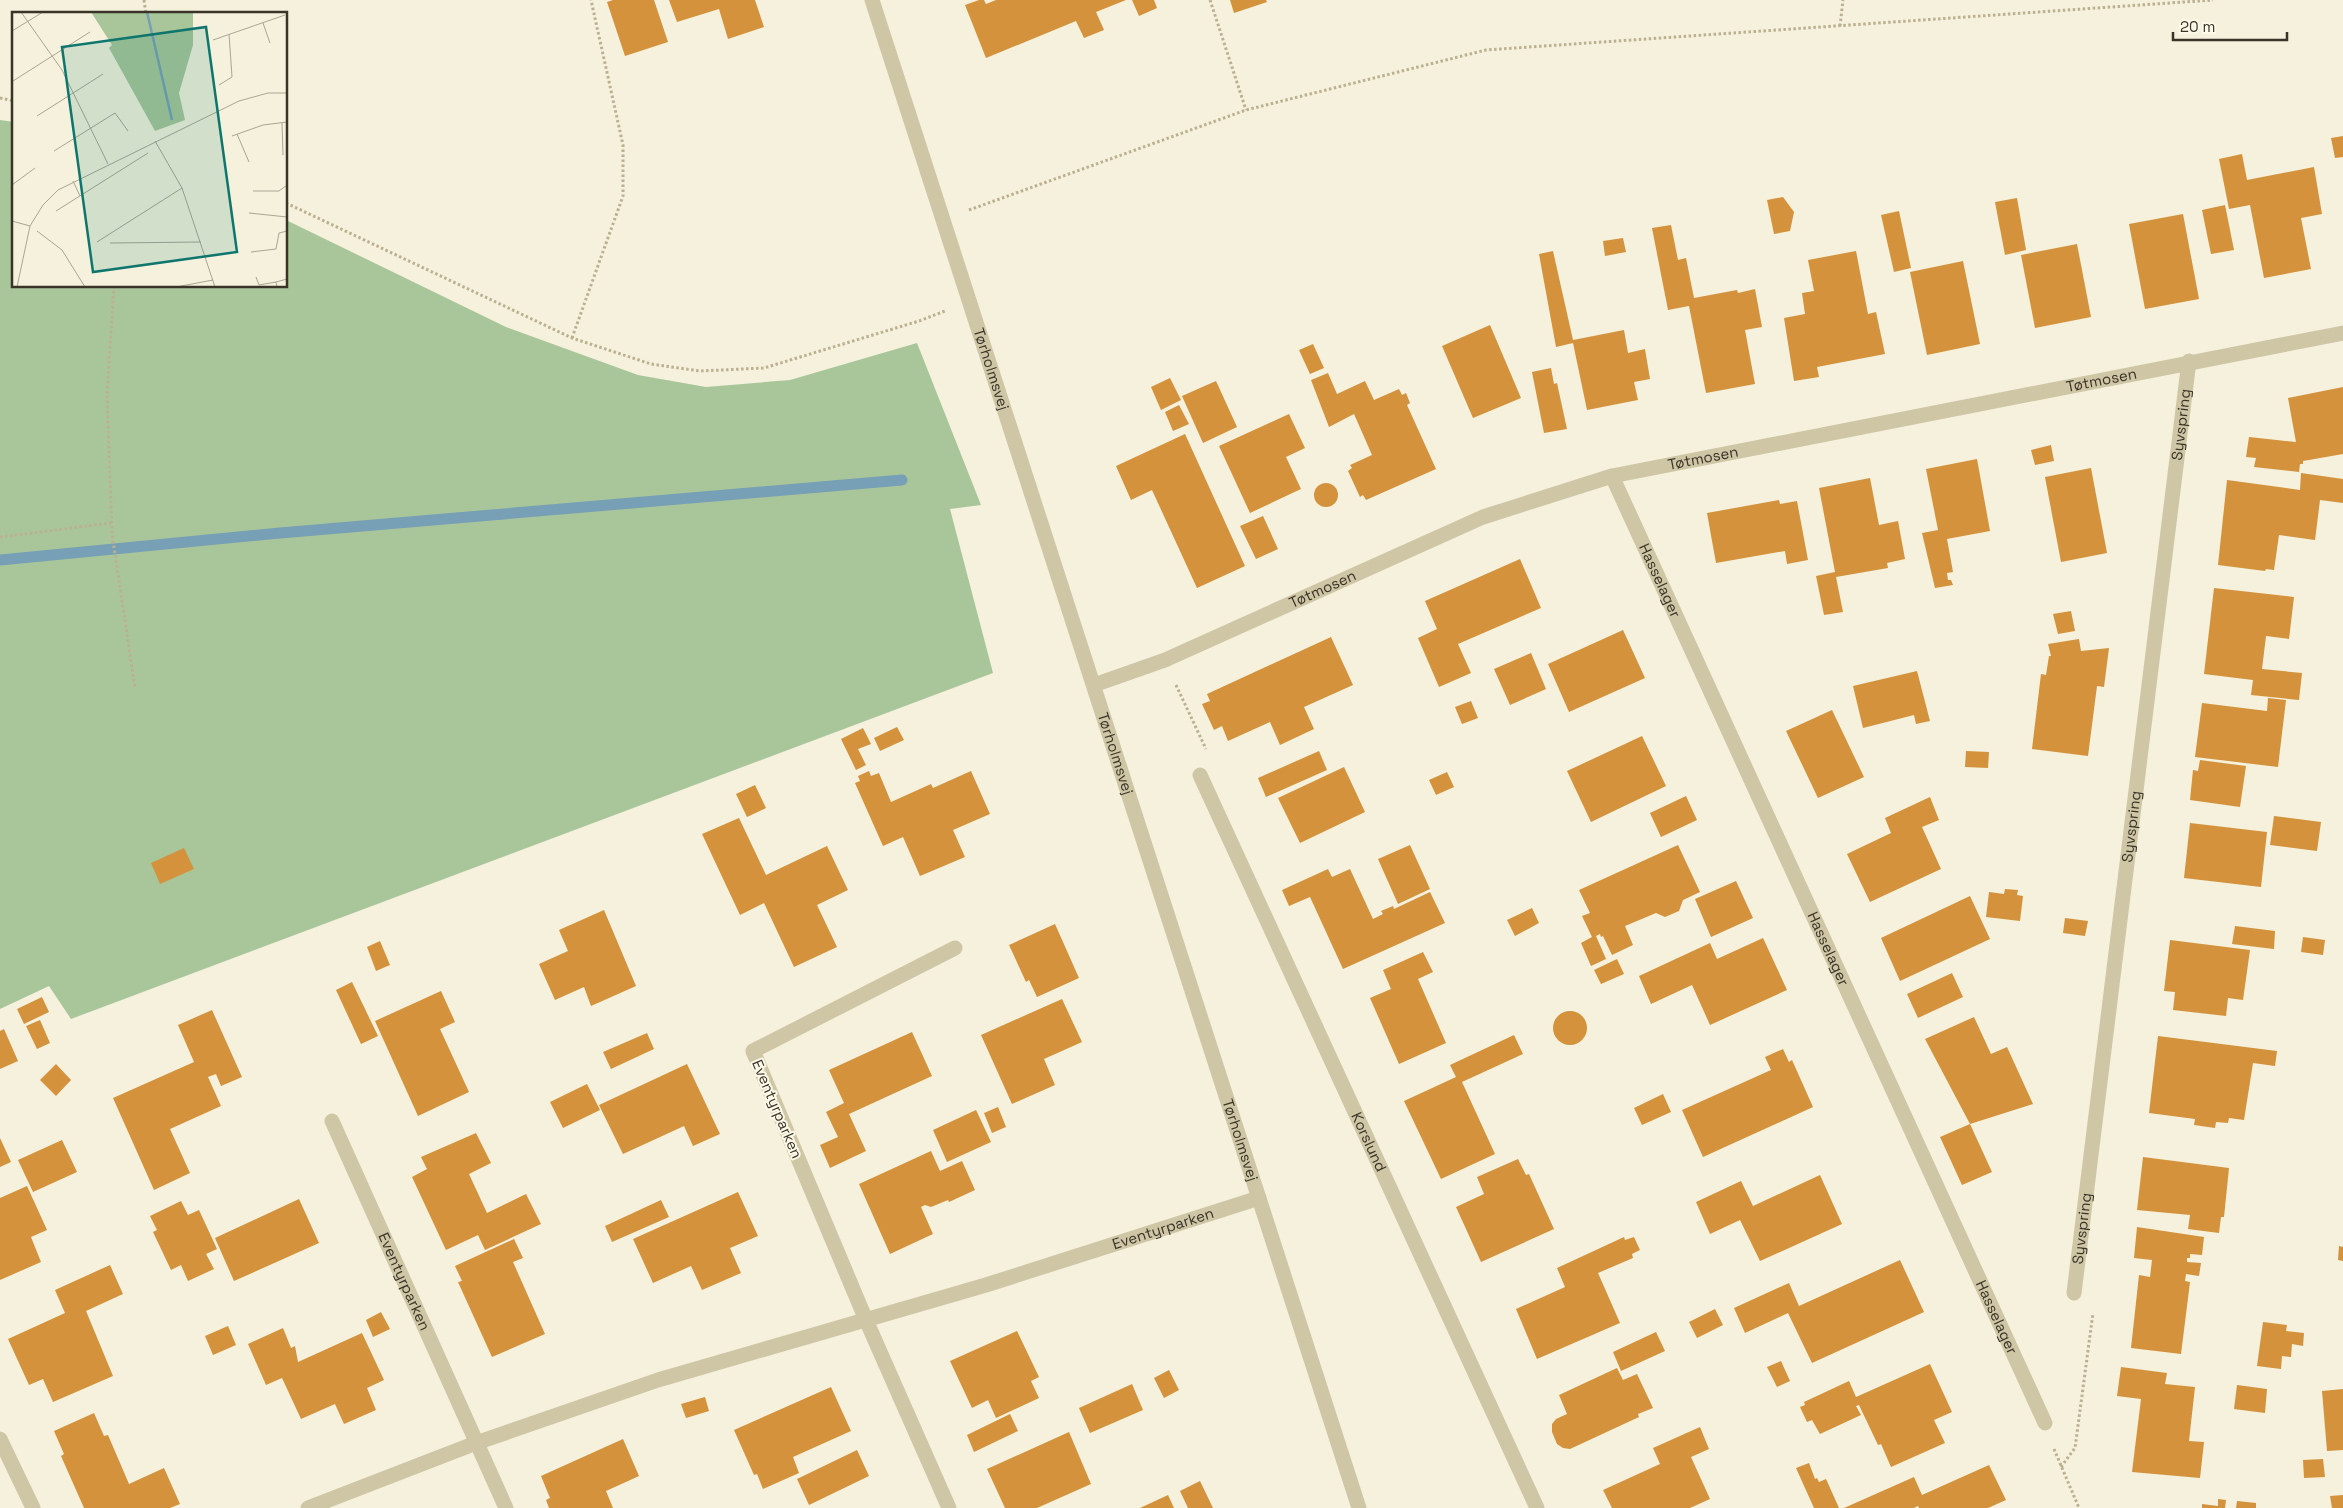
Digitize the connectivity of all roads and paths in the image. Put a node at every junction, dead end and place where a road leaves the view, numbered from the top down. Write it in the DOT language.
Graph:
graph roads {
  1 [pos="591,0"];
  2 [pos="872,0"];
  3 [pos="1210,0"];
  4 [pos="1843,0"];
  5 [pos="2213,0"];
  6 [pos="1840,26"];
  7 [pos="1246,110"];
  8 [pos="288,204"];
  9 [pos="942,219"];
  10 [pos="114,288"];
  11 [pos="968,302"];
  12 [pos="2343,333"];
  13 [pos="572,338"];
  14 [pos="2189,361"];
  15 [pos="1612,476"];
  16 [pos="111,523"];
  17 [pos="0,537"];
  18 [pos="1165,660"];
  19 [pos="1094,686"];
  20 [pos="135,688"];
  21 [pos="1200,775"];
  22 [pos="955,948"];
  23 [pos="332,1121"];
  24 [pos="1259,1198"];
  25 [pos="2074,1293"];
  26 [pos="866,1320"];
  27 [pos="2044,1423"];
  28 [pos="0,1439"];
  29 [pos="476,1443"];
  30 [pos="2061,1467"];
  31 [pos="32,1508"];
  32 [pos="308,1508"];
  33 [pos="506,1508"];
  34 [pos="949,1508"];
  35 [pos="1360,1508"];
  36 [pos="1537,1508"];
  37 [pos="2079,1508"];
  1 -- 13 [label="path"];
  2 -- 9 [label="street, Tørholmsvej"];
  3 -- 7 [label="path"];
  4 -- 6 [label="path"];
  5 -- 6 [label="path"];
  6 -- 7 [label="path"];
  7 -- 9 [label="path"];
  8 -- 13 [label="path"];
  9 -- 11 [label="street, Tørholmsvej"];
  10 -- 16 [label="path"];
  11 -- 13 [label="path"];
  11 -- 19 [label="street, Tørholmsvej"];
  12 -- 14 [label="street, Tøtmosen"];
  14 -- 15 [label="street, Tøtmosen"];
  14 -- 25 [label="street, Syvspring"];
  15 -- 18 [label="street, Tøtmosen"];
  15 -- 27 [label="street, Hasselager"];
  16 -- 17 [label="path"];
  16 -- 20 [label="path"];
  18 -- 19 [label="street, Tøtmosen"];
  18 -- 21 [label="path"];
  19 -- 24 [label="street, Tørholmsvej"];
  21 -- 36 [label="street, Korslund"];
  22 -- 26 [label="street, Eventyrparken"];
  23 -- 29 [label="street, Eventyrparken"];
  24 -- 26 [label="street, Eventyrparken"];
  24 -- 35 [label="street, Tørholmsvej"];
  25 -- 30 [label="path"];
  26 -- 29 [label="street, Eventyrparken"];
  26 -- 34 [label="street, Eventyrparken"];
  27 -- 30 [label="path"];
  28 -- 31 [label="street"];
  29 -- 32 [label="street, Eventyrparken"];
  29 -- 33 [label="street, Eventyrparken"];
  30 -- 37 [label="path"];
}
